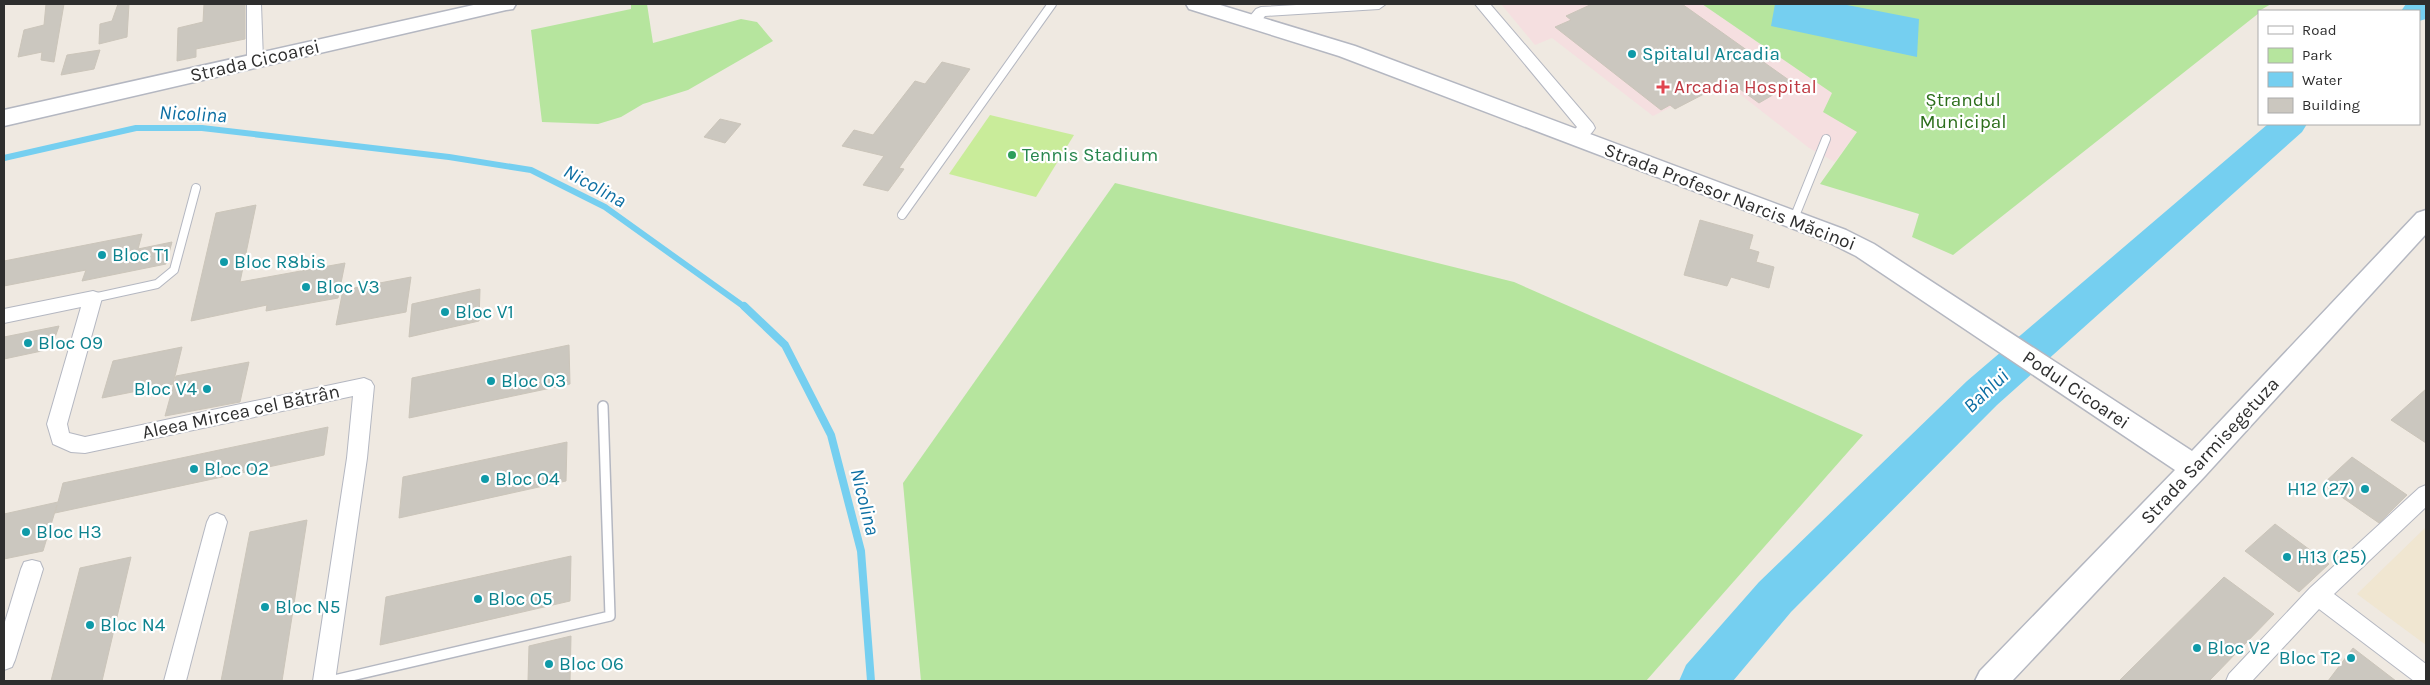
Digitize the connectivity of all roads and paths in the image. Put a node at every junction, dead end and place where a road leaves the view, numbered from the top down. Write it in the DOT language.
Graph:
graph roads {
  1 [pos="254,4"];
  2 [pos="506,4"];
  3 [pos="1052,4"];
  4 [pos="1196,4"];
  5 [pos="1379,4"];
  6 [pos="1482,4"];
  7 [pos="1254,21"];
  8 [pos="255,60"];
  9 [pos="4,118"];
  10 [pos="1575,137"];
  11 [pos="1826,139"];
  12 [pos="196,188"];
  13 [pos="902,215"];
  14 [pos="2426,219"];
  15 [pos="1793,221"];
  16 [pos="93,298"];
  17 [pos="1958,311"];
  18 [pos="4,316"];
  19 [pos="603,406"];
  20 [pos="2195,468"];
  21 [pos="2426,494"];
  22 [pos="217,522"];
  23 [pos="32,568"];
  24 [pos="2318,595"];
  25 [pos="4,660"];
  26 [pos="2426,677"];
  27 [pos="175,681"];
  28 [pos="324,681"];
  29 [pos="330,681"];
  30 [pos="1991,681"];
  31 [pos="2237,681"];
  1 -- 8 [label="street"];
  2 -- 8 [label="street, Strada Cicoarei"];
  3 -- 13 [label="lane"];
  4 -- 7 [label="street"];
  5 -- 7 [label="street"];
  6 -- 10 [label="street, Strada Profesor Narcis Măcinoi"];
  7 -- 10 [label="street, Strada Profesor Narcis Măcinoi"];
  8 -- 9 [label="street, Strada Cicoarei"];
  10 -- 15 [label="street, Strada Profesor Narcis Măcinoi"];
  11 -- 15 [label="lane"];
  12 -- 16 [label="lane"];
  14 -- 20 [label="street, Strada Sarmisegetuza"];
  15 -- 17 [label="street, Strada Profesor Narcis Măcinoi"];
  16 -- 18 [label="street"];
  16 -- 28 [label="street, Aleea Mircea cel Bătrân"];
  17 -- 20 [label="street, Podul Cicoarei"];
  19 -- 29 [label="lane"];
  20 -- 30 [label="street, Strada Sarmisegetuza"];
  21 -- 24 [label="street"];
  22 -- 27 [label="street"];
  23 -- 25 [label="street"];
  24 -- 26 [label="street"];
  24 -- 31 [label="street"];
}
